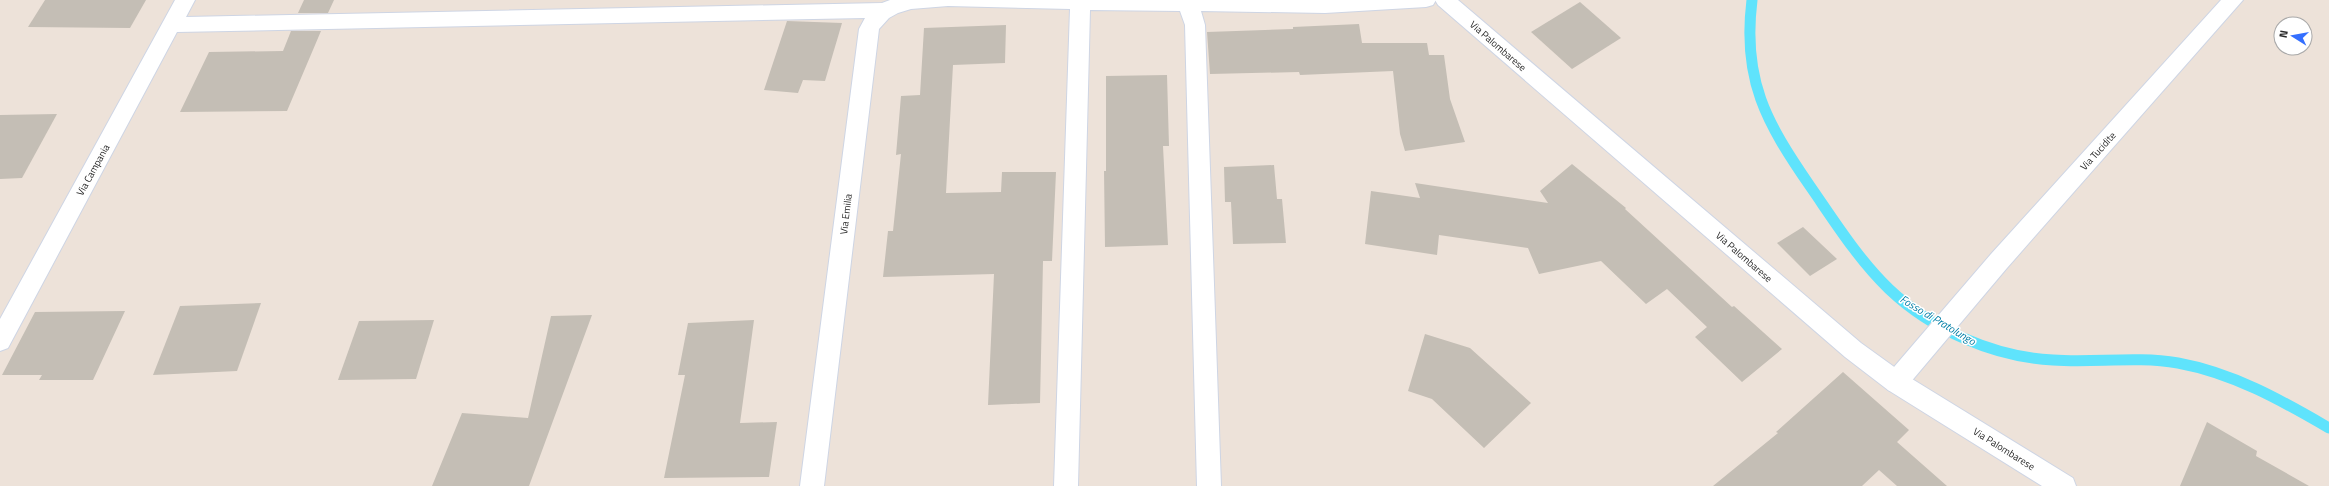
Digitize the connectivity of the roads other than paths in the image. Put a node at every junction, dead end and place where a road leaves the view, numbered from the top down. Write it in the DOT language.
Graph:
graph roads {
  1 [pos="185,0"];
  2 [pos="945,0"];
  3 [pos="952,0"];
  4 [pos="1426,0"];
  5 [pos="1445,0"];
  6 [pos="2233,0"];
  7 [pos="1080,3"];
  8 [pos="1185,4"];
  9 [pos="880,10"];
  10 [pos="172,25"];
  11 [pos="0,341"];
  12 [pos="1896,382"];
  13 [pos="812,486"];
  14 [pos="1066,486"];
  15 [pos="1209,486"];
  16 [pos="2064,486"];
  1 -- 10 [label="street, Via Campania"];
  2 -- 9 [label="street"];
  3 -- 7 [label="street"];
  4 -- 8 [label="street"];
  5 -- 12 [label="street, Via Palombarese"];
  6 -- 12 [label="street, Via Tucidite"];
  7 -- 8 [label="street"];
  7 -- 14 [label="street"];
  8 -- 15 [label="street"];
  9 -- 10 [label="street"];
  9 -- 13 [label="street, Via Emilia"];
  10 -- 11 [label="street, Via Campania"];
  12 -- 16 [label="street, Via Palombarese"];
}
